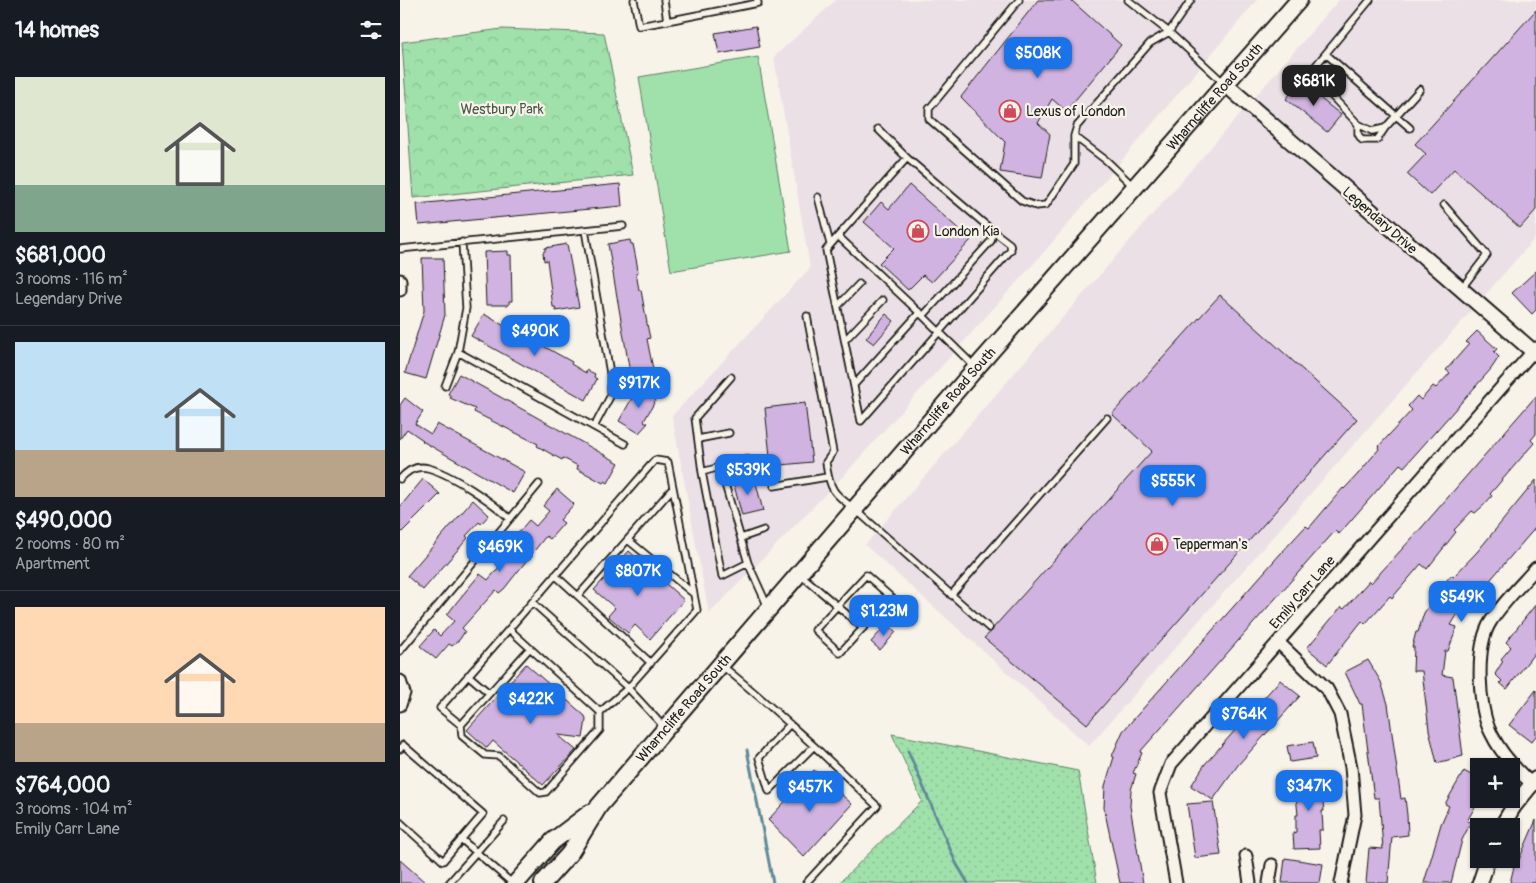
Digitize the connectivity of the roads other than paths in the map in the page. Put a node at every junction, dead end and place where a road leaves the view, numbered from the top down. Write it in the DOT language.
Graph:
graph roads {
  1 [pos="634,0"];
  2 [pos="664,0"];
  3 [pos="757,0"];
  4 [pos="1019,0"];
  5 [pos="1128,0"];
  6 [pos="1191,0"];
  7 [pos="1299,0"];
  8 [pos="1370,0"];
  9 [pos="668,21"];
  10 [pos="1169,32"];
  11 [pos="1326,54"];
  12 [pos="1225,84"];
  13 [pos="1420,89"];
  14 [pos="1396,116"];
  15 [pos="1358,124"];
  16 [pos="1384,128"];
  17 [pos="1410,128"];
  18 [pos="878,129"];
  19 [pos="1074,136"];
  20 [pos="906,158"];
  21 [pos="1135,187"];
  22 [pos="818,197"];
  23 [pos="1444,205"];
  24 [pos="623,226"];
  25 [pos="585,230"];
  26 [pos="993,231"];
  27 [pos="838,236"];
  28 [pos="462,242"];
  29 [pos="830,244"];
  30 [pos="400,249"];
  31 [pos="400,280"];
  32 [pos="859,284"];
  33 [pos="1461,289"];
  34 [pos="400,290"];
  35 [pos="883,300"];
  36 [pos="838,306"];
  37 [pos="921,314"];
  38 [pos="808,316"];
  39 [pos="940,332"];
  40 [pos="845,340"];
  41 [pos="1535,351"];
  42 [pos="458,352"];
  43 [pos="976,368"];
  44 [pos="731,377"];
  45 [pos="854,385"];
  46 [pos="445,386"];
  47 [pos="1107,418"];
  48 [pos="594,427"];
  49 [pos="729,433"];
  50 [pos="698,439"];
  51 [pos="625,444"];
  52 [pos="747,459"];
  53 [pos="720,467"];
  54 [pos="702,472"];
  55 [pos="828,477"];
  56 [pos="400,479"];
  57 [pos="540,484"];
  58 [pos="774,486"];
  59 [pos="673,488"];
  60 [pos="856,510"];
  61 [pos="510,519"];
  62 [pos="764,530"];
  63 [pos="741,538"];
  64 [pos="628,540"];
  65 [pos="748,563"];
  66 [pos="1536,568"];
  67 [pos="800,574"];
  68 [pos="555,575"];
  69 [pos="694,594"];
  70 [pos="951,595"];
  71 [pos="578,596"];
  72 [pos="532,602"];
  73 [pos="838,606"];
  74 [pos="769,609"];
  75 [pos="863,628"];
  76 [pos="989,628"];
  77 [pos="509,629"];
  78 [pos="1278,642"];
  79 [pos="530,648"];
  80 [pos="400,651"];
  81 [pos="651,663"];
  82 [pos="721,665"];
  83 [pos="468,675"];
  84 [pos="400,681"];
  85 [pos="628,688"];
  86 [pos="489,693"];
  87 [pos="400,705"];
  88 [pos="600,712"];
  89 [pos="790,724"];
  90 [pos="461,725"];
  91 [pos="666,729"];
  92 [pos="814,746"];
  93 [pos="400,748"];
  94 [pos="1534,782"];
  95 [pos="599,806"];
  96 [pos="1507,818"];
  97 [pos="504,820"];
  98 [pos="400,822"];
  99 [pos="462,840"];
  100 [pos="476,852"];
  101 [pos="1246,856"];
  102 [pos="1272,865"];
  103 [pos="1485,868"];
  104 [pos="450,883"];
  105 [pos="514,883"];
  106 [pos="543,883"];
  107 [pos="806,883"];
  108 [pos="1176,883"];
  109 [pos="1250,883"];
  110 [pos="1269,883"];
  111 [pos="1341,883"];
  112 [pos="1480,883"];
  1 -- 9 [label="lane"];
  2 -- 9 [label="lane"];
  3 -- 9 [label="lane"];
  4 -- 19 [label="lane"];
  5 -- 10 [label="lane"];
  6 -- 10 [label="lane"];
  7 -- 12 [label="main road, Wharncliffe Road South"];
  8 -- 11 [label="lane"];
  10 -- 12 [label="lane"];
  10 -- 19 [label="lane"];
  11 -- 14 [label="lane"];
  11 -- 15 [label="lane"];
  12 -- 21 [label="main road, Wharncliffe Road South"];
  12 -- 33 [label="street, Legendary Drive"];
  13 -- 14 [label="lane"];
  14 -- 16 [label="lane"];
  14 -- 17 [label="lane"];
  15 -- 16 [label="lane"];
  15 -- 16 [label="lane"];
  18 -- 20 [label="lane"];
  19 -- 21 [label="lane"];
  20 -- 26 [label="lane"];
  20 -- 27 [label="lane"];
  21 -- 43 [label="main road, Wharncliffe Road South"];
  22 -- 29 [label="lane"];
  23 -- 33 [label="lane"];
  24 -- 25 [label="lane"];
  25 -- 28 [label="lane"];
  25 -- 48 [label="lane"];
  26 -- 37 [label="lane"];
  26 -- 39 [label="lane"];
  27 -- 29 [label="lane"];
  27 -- 37 [label="lane"];
  28 -- 30 [label="lane"];
  28 -- 42 [label="lane"];
  29 -- 36 [label="lane"];
  31 -- 34 [label="street"];
  32 -- 36 [label="lane"];
  33 -- 41 [label="street, Legendary Drive"];
  35 -- 40 [label="lane"];
  36 -- 40 [label="lane"];
  37 -- 39 [label="lane"];
  37 -- 45 [label="lane"];
  38 -- 55 [label="lane"];
  39 -- 43 [label="lane"];
  39 -- 45 [label="lane"];
  40 -- 45 [label="lane"];
  41 -- 78 [label="street, Emily Carr Lane"];
  42 -- 46 [label="lane"];
  42 -- 48 [label="lane"];
  43 -- 60 [label="main road, Wharncliffe Road South"];
  44 -- 50 [label="lane"];
  47 -- 70 [label="lane"];
  48 -- 51 [label="lane"];
  49 -- 50 [label="lane"];
  50 -- 54 [label="lane"];
  52 -- 53 [label="lane"];
  53 -- 54 [label="lane"];
  53 -- 63 [label="lane"];
  54 -- 65 [label="lane"];
  55 -- 58 [label="lane"];
  55 -- 60 [label="lane"];
  56 -- 61 [label="lane"];
  57 -- 61 [label="lane"];
  59 -- 64 [label="lane"];
  59 -- 68 [label="lane"];
  59 -- 69 [label="lane"];
  60 -- 67 [label="main road, Wharncliffe Road South"];
  60 -- 70 [label="lane"];
  61 -- 80 [label="lane"];
  62 -- 63 [label="lane"];
  63 -- 65 [label="lane"];
  64 -- 69 [label="lane"];
  64 -- 71 [label="lane"];
  65 -- 74 [label="lane"];
  66 -- 94 [label="street"];
  67 -- 73 [label="lane"];
  67 -- 74 [label="main road, Wharncliffe Road South"];
  68 -- 71 [label="lane"];
  68 -- 72 [label="lane"];
  69 -- 81 [label="lane"];
  70 -- 76 [label="lane"];
  71 -- 81 [label="lane"];
  72 -- 77 [label="lane"];
  72 -- 85 [label="lane"];
  73 -- 75 [label="lane"];
  73 -- 75 [label="lane"];
  73 -- 75 [label="lane"];
  74 -- 82 [label="main road, Wharncliffe Road South"];
  77 -- 79 [label="lane"];
  77 -- 83 [label="lane"];
  78 -- 108 [label="street, Emily Carr Lane"];
  78 -- 111 [label="street"];
  79 -- 86 [label="lane"];
  79 -- 88 [label="lane"];
  81 -- 85 [label="lane"];
  82 -- 89 [label="lane"];
  82 -- 91 [label="main road, Wharncliffe Road South"];
  83 -- 86 [label="lane"];
  83 -- 90 [label="lane"];
  84 -- 87 [label="street"];
  85 -- 88 [label="lane"];
  85 -- 91 [label="lane"];
  86 -- 90 [label="lane"];
  88 -- 90 [label="lane"];
  89 -- 92 [label="lane"];
  89 -- 92 [label="lane"];
  91 -- 95 [label="main road, Wharncliffe Road South"];
  92 -- 107 [label="lane"];
  93 -- 99 [label="lane"];
  94 -- 96 [label="street"];
  95 -- 105 [label="main road, Wharncliffe Road South"];
  95 -- 106 [label="main road, Wharncliffe Road South"];
  97 -- 100 [label="lane"];
  98 -- 99 [label="lane"];
  99 -- 100 [label="lane"];
  100 -- 104 [label="lane"];
  100 -- 105 [label="lane"];
  101 -- 109 [label="street"];
  102 -- 110 [label="street"];
  103 -- 112 [label="street"];
}
